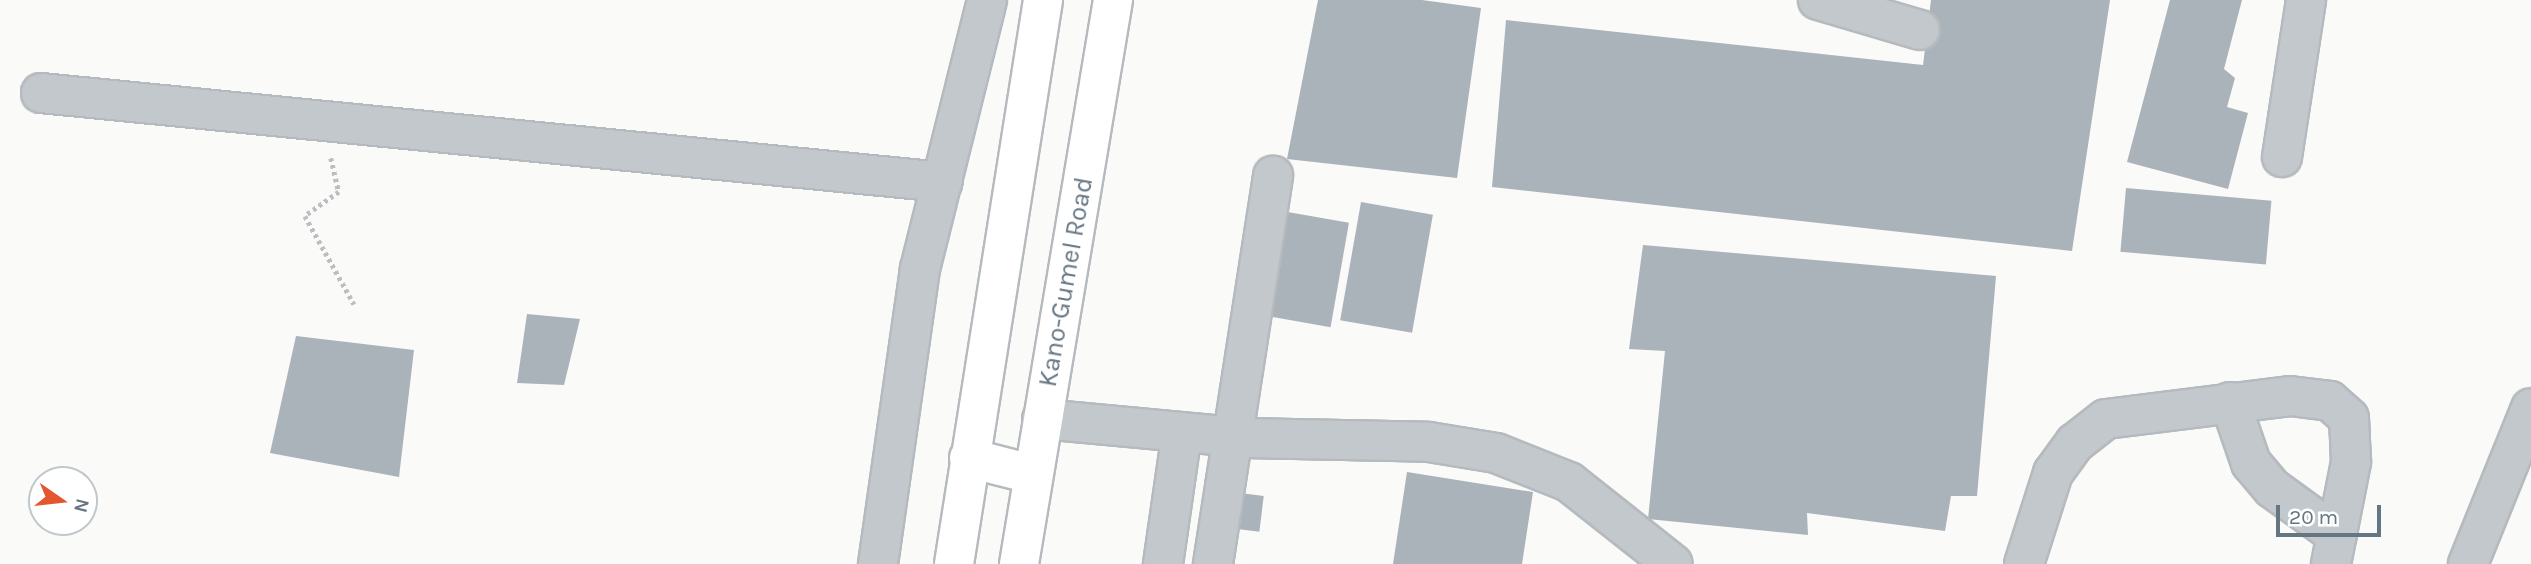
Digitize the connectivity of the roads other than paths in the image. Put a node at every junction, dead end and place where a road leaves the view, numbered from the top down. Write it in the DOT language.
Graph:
graph roads {
  1 [pos="987,0"];
  2 [pos="1043,0"];
  3 [pos="1113,0"];
  4 [pos="1818,0"];
  5 [pos="2306,0"];
  6 [pos="1920,30"];
  7 [pos="41,93"];
  8 [pos="2282,157"];
  9 [pos="1273,176"];
  10 [pos="943,182"];
  11 [pos="2230,402"];
  12 [pos="2531,408"];
  13 [pos="1042,419"];
  14 [pos="1182,432"];
  15 [pos="1229,436"];
  16 [pos="969,458"];
  17 [pos="1032,474"];
  18 [pos="2334,549"];
  19 [pos="878,564"];
  20 [pos="954,564"];
  21 [pos="1019,564"];
  22 [pos="1163,564"];
  23 [pos="1213,564"];
  24 [pos="1673,564"];
  25 [pos="2024,564"];
  26 [pos="2468,564"];
  1 -- 10 [label="street"];
  2 -- 16 [label="main road"];
  3 -- 13 [label="main road, Kano-Gumel Road"];
  4 -- 6 [label="street"];
  5 -- 8 [label="street"];
  7 -- 10 [label="street"];
  9 -- 15 [label="street"];
  10 -- 19 [label="street"];
  11 -- 18 [label="street"];
  11 -- 18 [label="street"];
  11 -- 25 [label="street"];
  12 -- 26 [label="street"];
  13 -- 14 [label="street"];
  13 -- 17 [label="main road, Kano-Gumel Road"];
  14 -- 15 [label="street"];
  14 -- 22 [label="street"];
  15 -- 23 [label="street"];
  15 -- 24 [label="street"];
  16 -- 17 [label="main road"];
  16 -- 20 [label="main road"];
  17 -- 21 [label="main road, Kano-Gumel Road"];
}
